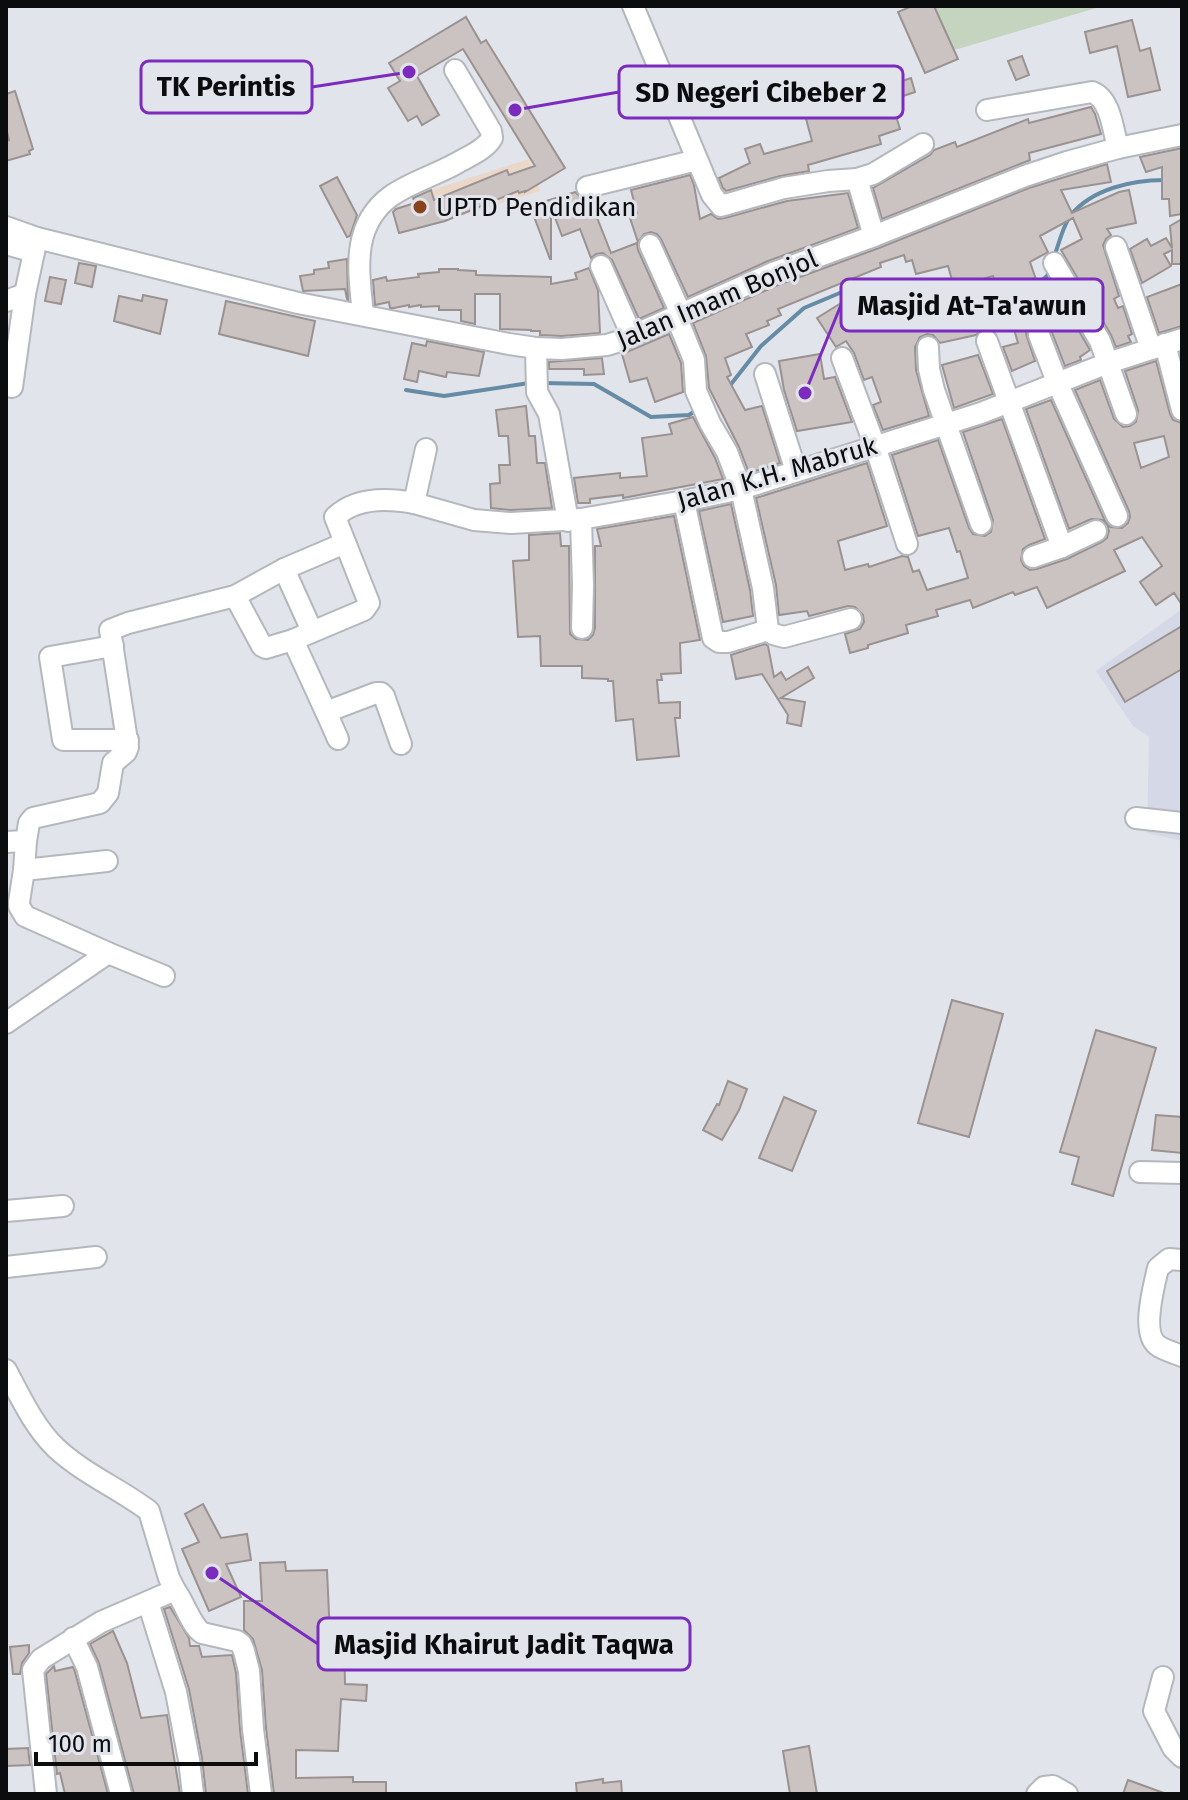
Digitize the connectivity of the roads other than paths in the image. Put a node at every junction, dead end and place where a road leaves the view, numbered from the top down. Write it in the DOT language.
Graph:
graph roads {
  1 [pos="633,6"];
  2 [pos="455,70"];
  3 [pos="987,110"];
  4 [pos="1182,135"];
  5 [pos="923,144"];
  6 [pos="1118,148"];
  7 [pos="697,160"];
  8 [pos="857,179"];
  9 [pos="587,187"];
  10 [pos="6,227"];
  11 [pos="874,236"];
  12 [pos="6,244"];
  13 [pos="36,245"];
  14 [pos="650,245"];
  15 [pos="1116,247"];
  16 [pos="1054,263"];
  17 [pos="601,266"];
  18 [pos="15,297"];
  19 [pos="363,315"];
  20 [pos="678,315"];
  21 [pos="1039,335"];
  22 [pos="632,336"];
  23 [pos="987,341"];
  24 [pos="1166,344"];
  25 [pos="928,347"];
  26 [pos="536,348"];
  27 [pos="842,358"];
  28 [pos="1108,363"];
  29 [pos="765,374"];
  30 [pos="1057,382"];
  31 [pos="12,387"];
  32 [pos="1009,403"];
  33 [pos="1182,410"];
  34 [pos="1126,414"];
  35 [pos="947,424"];
  36 [pos="875,446"];
  37 [pos="426,449"];
  38 [pos="796,471"];
  39 [pos="741,489"];
  40 [pos="684,501"];
  41 [pos="414,503"];
  42 [pos="1117,516"];
  43 [pos="574,520"];
  44 [pos="981,524"];
  45 [pos="1096,531"];
  46 [pos="345,543"];
  47 [pos="907,544"];
  48 [pos="1062,547"];
  49 [pos="1033,557"];
  50 [pos="284,569"];
  51 [pos="235,596"];
  52 [pos="851,619"];
  53 [pos="582,628"];
  54 [pos="768,630"];
  55 [pos="312,631"];
  56 [pos="293,640"];
  57 [pos="113,646"];
  58 [pos="326,712"];
  59 [pos="338,739"];
  60 [pos="128,740"];
  61 [pos="401,744"];
  62 [pos="1136,818"];
  63 [pos="1182,823"];
  64 [pos="16,842"];
  65 [pos="107,861"];
  66 [pos="24,870"];
  67 [pos="108,953"];
  68 [pos="164,976"];
  69 [pos="6,1023"];
  70 [pos="1140,1172"];
  71 [pos="1182,1173"];
  72 [pos="63,1206"];
  73 [pos="6,1211"];
  74 [pos="96,1257"];
  75 [pos="1182,1260"];
  76 [pos="6,1267"];
  77 [pos="1182,1356"];
  78 [pos="6,1370"];
  79 [pos="175,1590"];
  80 [pos="148,1602"];
  81 [pos="73,1638"];
  82 [pos="1163,1677"];
  83 [pos="1182,1757"];
  84 [pos="46,1794"];
  85 [pos="121,1794"];
  86 [pos="193,1794"];
  87 [pos="261,1794"];
  88 [pos="1037,1794"];
  89 [pos="1066,1794"];
  1 -- 7 [label="street"];
  2 -- 19 [label="street"];
  3 -- 6 [label="street"];
  4 -- 6 [label="street, Jalan Imam Bonjol"];
  5 -- 8 [label="street"];
  6 -- 11 [label="street, Jalan Imam Bonjol"];
  7 -- 8 [label="street"];
  7 -- 9 [label="street"];
  8 -- 11 [label="street"];
  10 -- 13 [label="street, Jalan Imam Bonjol"];
  11 -- 20 [label="street, Jalan Imam Bonjol"];
  12 -- 13 [label="street"];
  13 -- 18 [label="street"];
  13 -- 19 [label="street, Jalan Imam Bonjol"];
  14 -- 20 [label="street"];
  15 -- 24 [label="street"];
  16 -- 28 [label="street"];
  17 -- 22 [label="street"];
  18 -- 31 [label="street"];
  19 -- 26 [label="street, Jalan Imam Bonjol"];
  20 -- 22 [label="street, Jalan Imam Bonjol"];
  20 -- 39 [label="street"];
  21 -- 30 [label="street"];
  22 -- 26 [label="street, Jalan Imam Bonjol"];
  23 -- 32 [label="street"];
  24 -- 28 [label="street, Jalan K.H. Mabruk"];
  24 -- 33 [label="street"];
  25 -- 35 [label="street"];
  26 -- 43 [label="street"];
  27 -- 36 [label="street"];
  28 -- 30 [label="street, Jalan K.H. Mabruk"];
  28 -- 34 [label="street"];
  29 -- 38 [label="street"];
  30 -- 32 [label="street, Jalan K.H. Mabruk"];
  30 -- 42 [label="street"];
  32 -- 35 [label="street, Jalan K.H. Mabruk"];
  32 -- 48 [label="street"];
  35 -- 36 [label="street, Jalan K.H. Mabruk"];
  35 -- 44 [label="street"];
  36 -- 38 [label="street, Jalan K.H. Mabruk"];
  36 -- 47 [label="street"];
  37 -- 41 [label="street"];
  38 -- 39 [label="street, Jalan K.H. Mabruk"];
  39 -- 40 [label="street, Jalan K.H. Mabruk"];
  39 -- 54 [label="street"];
  40 -- 43 [label="street, Jalan K.H. Mabruk"];
  40 -- 54 [label="street"];
  41 -- 43 [label="street, Jalan K.H. Mabruk"];
  41 -- 46 [label="street, Jalan K.H. Mabruk"];
  43 -- 53 [label="street"];
  45 -- 48 [label="street"];
  46 -- 50 [label="street"];
  46 -- 55 [label="street"];
  48 -- 49 [label="street"];
  50 -- 51 [label="street"];
  50 -- 55 [label="street"];
  51 -- 56 [label="street"];
  51 -- 57 [label="street"];
  52 -- 54 [label="street"];
  55 -- 56 [label="street"];
  56 -- 58 [label="street"];
  57 -- 60 [label="street"];
  57 -- 60 [label="street"];
  58 -- 59 [label="street"];
  58 -- 61 [label="street"];
  60 -- 64 [label="street"];
  62 -- 63 [label="street"];
  64 -- 66 [label="street"];
  65 -- 66 [label="street"];
  66 -- 67 [label="street"];
  67 -- 68 [label="street"];
  67 -- 69 [label="street"];
  70 -- 71 [label="street"];
  72 -- 73 [label="street"];
  74 -- 76 [label="street"];
  75 -- 77 [label="street"];
  78 -- 79 [label="street"];
  79 -- 80 [label="street"];
  79 -- 87 [label="street"];
  80 -- 81 [label="street"];
  80 -- 86 [label="street"];
  81 -- 84 [label="street"];
  81 -- 85 [label="street"];
  82 -- 83 [label="street"];
  88 -- 89 [label="street"];
}
